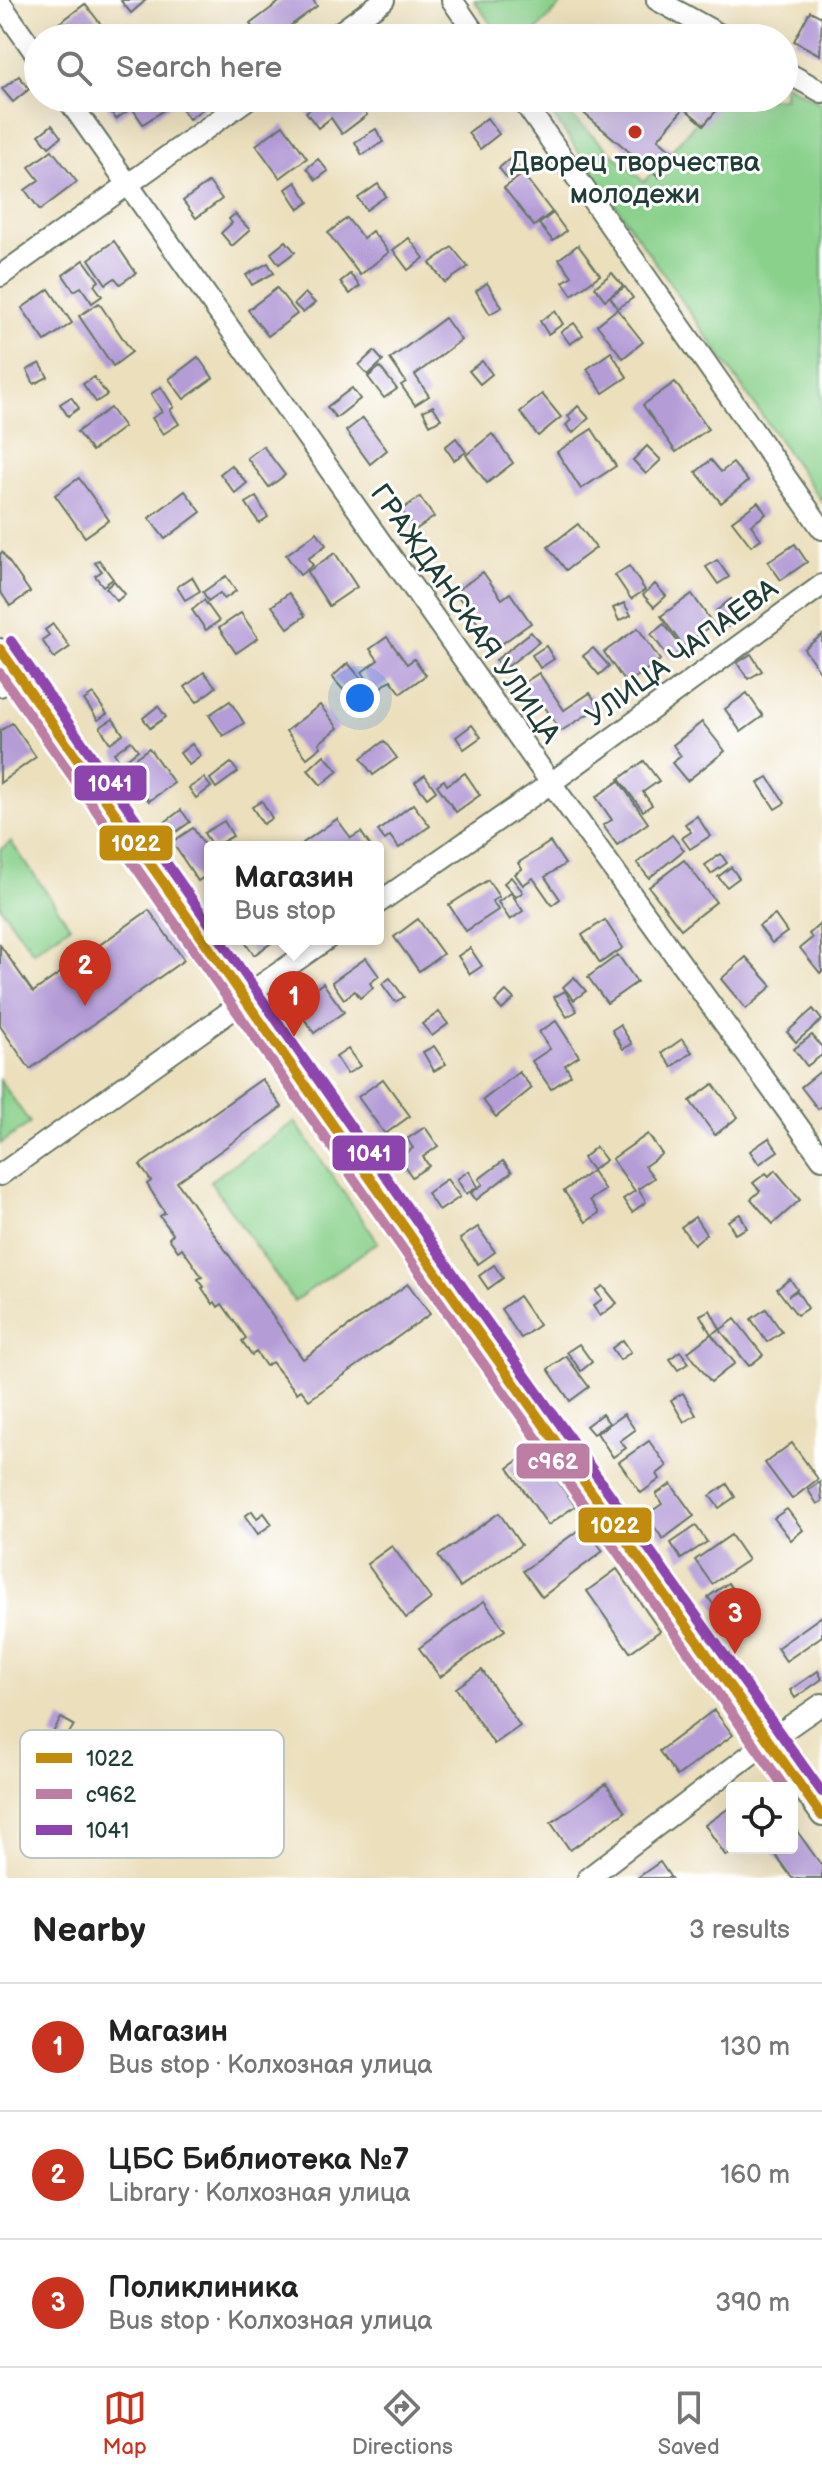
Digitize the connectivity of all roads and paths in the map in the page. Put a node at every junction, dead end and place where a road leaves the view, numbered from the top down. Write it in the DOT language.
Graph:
graph roads {
  1 [pos="384,0"];
  2 [pos="452,0"];
  3 [pos="657,0"];
  4 [pos="0,3"];
  5 [pos="351,24"];
  6 [pos="468,24"];
  7 [pos="701,24"];
  8 [pos="24,37"];
  9 [pos="798,79"];
  10 [pos="822,92"];
  11 [pos="77,112"];
  12 [pos="230,112"];
  13 [pos="531,112"];
  14 [pos="129,186"];
  15 [pos="0,276"];
  16 [pos="822,529"];
  17 [pos="822,585"];
  18 [pos="0,649"];
  19 [pos="16,672"];
  20 [pos="0,686"];
  21 [pos="551,783"];
  22 [pos="384,899"];
  23 [pos="204,940"];
  24 [pos="207,945"];
  25 [pos="318,945"];
  26 [pos="246,1000"];
  27 [pos="821,1157"];
  28 [pos="0,1175"];
  29 [pos="822,1704"];
  30 [pos="767,1742"];
  31 [pos="822,1816"];
  32 [pos="588,1878"];
  1 -- 5 [label="street"];
  2 -- 6 [label="street"];
  3 -- 7 [label="street"];
  4 -- 8 [label="street"];
  9 -- 10 [label="street"];
  11 -- 14 [label="street, ГРАЖДАНСКАЯ УЛИЦА"];
  12 -- 14 [label="street"];
  13 -- 16 [label="street"];
  14 -- 15 [label="street"];
  14 -- 21 [label="street, ГРАЖДАНСКАЯ УЛИЦА"];
  17 -- 21 [label="street, УЛИЦА ЧАПАЕВА"];
  18 -- 19 [label="street"];
  19 -- 20 [label="street"];
  19 -- 23 [label="street"];
  21 -- 22 [label="street, УЛИЦА ЧАПАЕВА"];
  21 -- 27 [label="street, ГРАЖДАНСКАЯ УЛИЦА"];
  24 -- 26 [label="street"];
  25 -- 26 [label="street"];
  26 -- 28 [label="street"];
  26 -- 30 [label="street"];
  29 -- 30 [label="street"];
  30 -- 31 [label="street"];
  30 -- 32 [label="street"];
}
